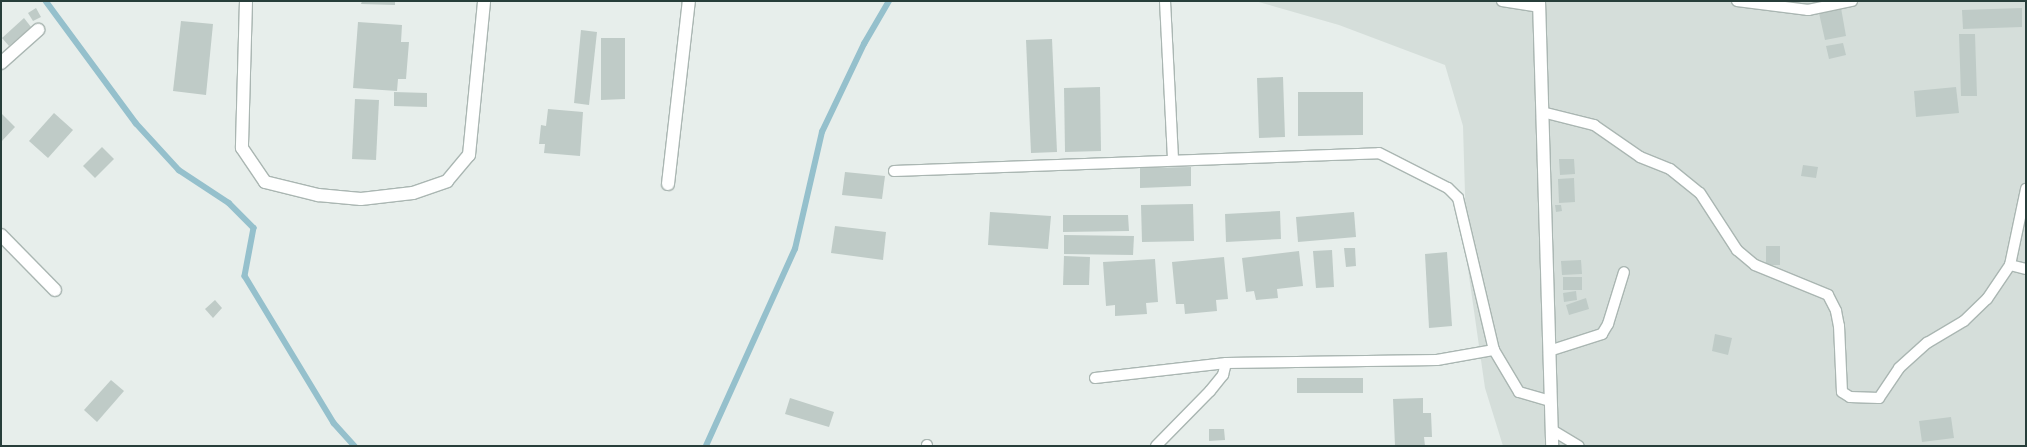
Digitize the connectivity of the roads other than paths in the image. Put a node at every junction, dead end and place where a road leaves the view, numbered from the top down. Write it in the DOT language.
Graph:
graph roads {
  1 [pos="246,1"];
  2 [pos="484,1"];
  3 [pos="689,1"];
  4 [pos="1166,1"];
  5 [pos="1506,1"];
  6 [pos="1737,1"];
  7 [pos="1852,1"];
  8 [pos="1539,4"];
  9 [pos="38,30"];
  10 [pos="1,63"];
  11 [pos="1542,112"];
  12 [pos="1173,158"];
  13 [pos="894,171"];
  14 [pos="668,184"];
  15 [pos="2026,189"];
  16 [pos="1,235"];
  17 [pos="2010,265"];
  18 [pos="2026,269"];
  19 [pos="1624,272"];
  20 [pos="56,290"];
  21 [pos="1494,350"];
  22 [pos="1549,351"];
  23 [pos="1226,363"];
  24 [pos="1095,378"];
  25 [pos="1550,401"];
  26 [pos="1552,430"];
  27 [pos="1156,446"];
  28 [pos="1552,446"];
  29 [pos="1579,446"];
  1 -- 2 [label="street"];
  3 -- 14 [label="street"];
  4 -- 12 [label="lane"];
  5 -- 8 [label="lane"];
  6 -- 7 [label="lane"];
  8 -- 11 [label="street"];
  9 -- 10 [label="street"];
  11 -- 17 [label="lane"];
  11 -- 22 [label="street"];
  12 -- 13 [label="lane"];
  12 -- 21 [label="lane"];
  15 -- 17 [label="lane"];
  16 -- 20 [label="street"];
  17 -- 18 [label="lane"];
  19 -- 22 [label="lane"];
  21 -- 23 [label="lane"];
  21 -- 25 [label="lane"];
  22 -- 25 [label="street"];
  23 -- 24 [label="lane"];
  23 -- 27 [label="lane"];
  25 -- 26 [label="street"];
  26 -- 28 [label="street"];
  26 -- 29 [label="lane"];
}
